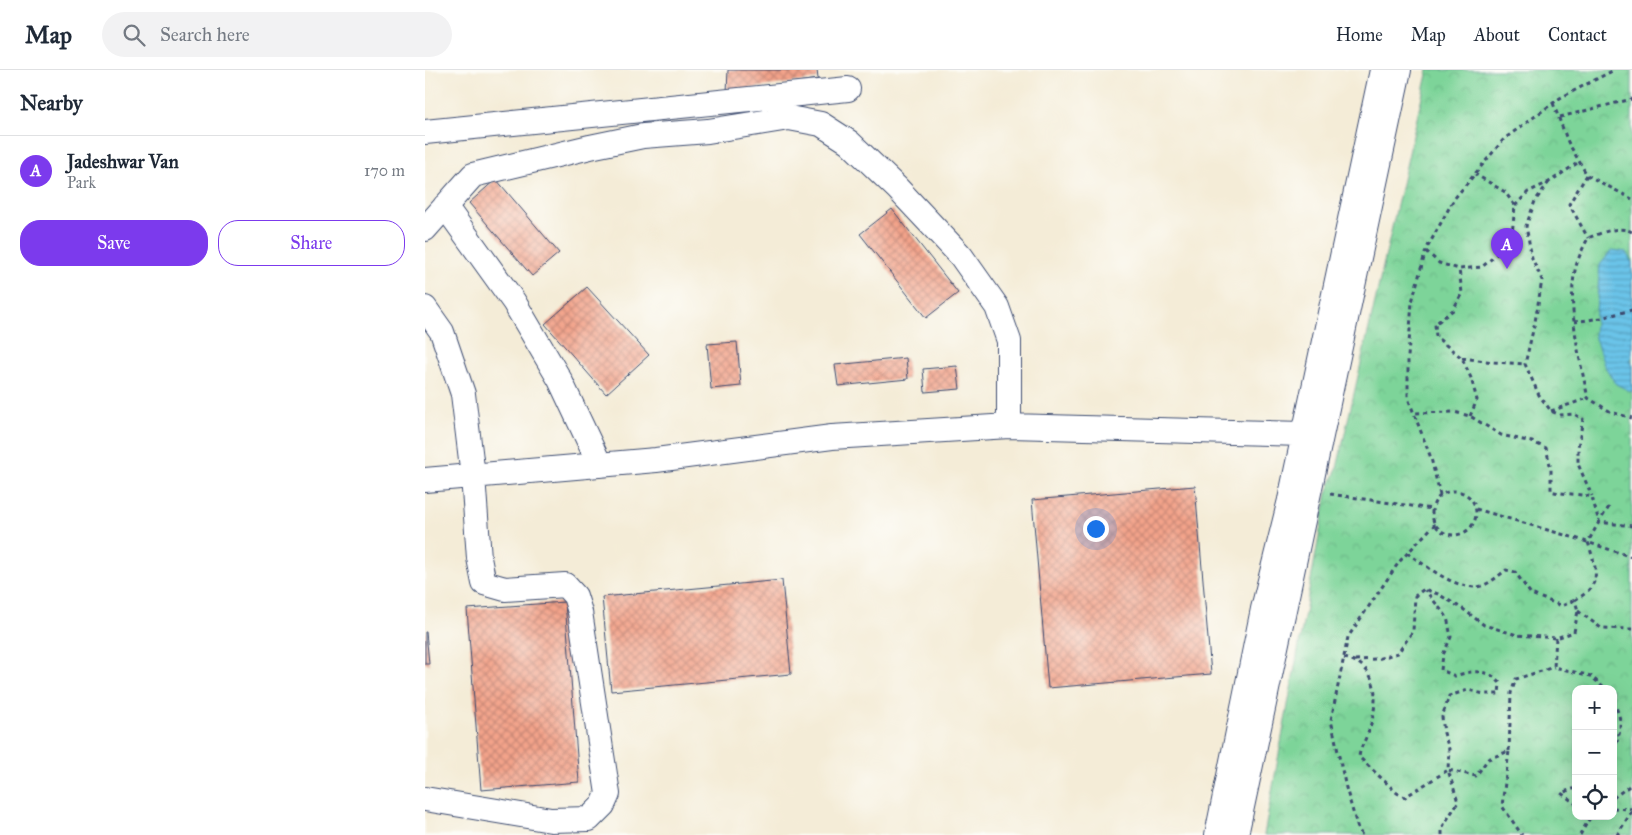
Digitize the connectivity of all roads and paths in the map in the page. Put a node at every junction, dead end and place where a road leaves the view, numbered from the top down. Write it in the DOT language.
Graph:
graph roads {
  1 [pos="1382,70"];
  2 [pos="1399,70"];
  3 [pos="1614,70"];
  4 [pos="848,89"];
  5 [pos="1632,98"];
  6 [pos="1553,103"];
  7 [pos="1560,117"];
  8 [pos="425,132"];
  9 [pos="1579,162"];
  10 [pos="1475,174"];
  11 [pos="1587,175"];
  12 [pos="1549,182"];
  13 [pos="1632,199"];
  14 [pos="445,206"];
  15 [pos="1515,206"];
  16 [pos="425,229"];
  17 [pos="1632,232"];
  18 [pos="1588,238"];
  19 [pos="1426,250"];
  20 [pos="1459,269"];
  21 [pos="425,308"];
  22 [pos="1632,310"];
  23 [pos="1574,322"];
  24 [pos="1462,358"];
  25 [pos="1525,364"];
  26 [pos="1588,398"];
  27 [pos="1551,411"];
  28 [pos="1414,413"];
  29 [pos="1470,416"];
  30 [pos="1632,418"];
  31 [pos="1009,426"];
  32 [pos="1304,434"];
  33 [pos="600,465"];
  34 [pos="473,476"];
  35 [pos="425,480"];
  36 [pos="1327,493"];
  37 [pos="1440,495"];
  38 [pos="1592,497"];
  39 [pos="1609,507"];
  40 [pos="1432,509"];
  41 [pos="1477,509"];
  42 [pos="1599,522"];
  43 [pos="1435,524"];
  44 [pos="1632,526"];
  45 [pos="1588,542"];
  46 [pos="1407,553"];
  47 [pos="1632,557"];
  48 [pos="1424,589"];
  49 [pos="1575,600"];
  50 [pos="1578,611"];
  51 [pos="1632,629"];
  52 [pos="1556,638"];
  53 [pos="1344,658"];
  54 [pos="1355,660"];
  55 [pos="1554,667"];
  56 [pos="1601,685"];
  57 [pos="1617,708"];
  58 [pos="1617,742"];
  59 [pos="1509,751"];
  60 [pos="1448,770"];
  61 [pos="1632,784"];
  62 [pos="1572,789"];
  63 [pos="1617,795"];
  64 [pos="425,799"];
  65 [pos="1572,801"];
  66 [pos="1617,808"];
  67 [pos="1632,810"];
  68 [pos="1589,820"];
  69 [pos="1217,835"];
  70 [pos="1236,835"];
  71 [pos="1362,835"];
  72 [pos="1442,835"];
  73 [pos="1523,835"];
  74 [pos="1580,835"];
  75 [pos="1617,835"];
  1 -- 32 [label="street"];
  2 -- 70 [label="street"];
  3 -- 6 [label="path"];
  4 -- 8 [label="street"];
  5 -- 7 [label="path"];
  6 -- 7 [label="path"];
  6 -- 10 [label="path"];
  7 -- 9 [label="path"];
  9 -- 11 [label="path"];
  9 -- 12 [label="path"];
  10 -- 15 [label="path"];
  10 -- 19 [label="path"];
  11 -- 13 [label="path"];
  11 -- 18 [label="path"];
  12 -- 15 [label="path"];
  12 -- 25 [label="path"];
  14 -- 16 [label="street"];
  14 -- 31 [label="street"];
  14 -- 33 [label="street"];
  15 -- 20 [label="path"];
  17 -- 18 [label="path"];
  18 -- 23 [label="path"];
  19 -- 20 [label="path"];
  19 -- 28 [label="path"];
  20 -- 24 [label="path"];
  21 -- 34 [label="street"];
  22 -- 23 [label="path"];
  23 -- 26 [label="path"];
  24 -- 25 [label="path"];
  24 -- 29 [label="path"];
  25 -- 27 [label="path"];
  26 -- 27 [label="path"];
  26 -- 30 [label="path"];
  27 -- 38 [label="path"];
  28 -- 29 [label="path"];
  28 -- 37 [label="path"];
  29 -- 38 [label="path"];
  31 -- 32 [label="street"];
  31 -- 33 [label="street"];
  32 -- 69 [label="street"];
  33 -- 34 [label="street"];
  34 -- 35 [label="street"];
  34 -- 64 [label="street"];
  36 -- 40 [label="path"];
  37 -- 40 [label="path"];
  37 -- 41 [label="path"];
  38 -- 42 [label="path"];
  39 -- 42 [label="path"];
  40 -- 43 [label="path"];
  41 -- 43 [label="path"];
  41 -- 45 [label="path"];
  42 -- 44 [label="path"];
  42 -- 45 [label="path"];
  43 -- 46 [label="path"];
  45 -- 47 [label="path"];
  45 -- 49 [label="path"];
  46 -- 49 [label="path"];
  46 -- 53 [label="path"];
  48 -- 52 [label="path"];
  48 -- 54 [label="path"];
  48 -- 60 [label="path"];
  49 -- 50 [label="path"];
  50 -- 51 [label="path"];
  50 -- 52 [label="path"];
  52 -- 55 [label="path"];
  53 -- 54 [label="path"];
  53 -- 71 [label="path"];
  54 -- 60 [label="path"];
  55 -- 56 [label="path"];
  55 -- 59 [label="path"];
  57 -- 58 [label="path"];
  59 -- 60 [label="path"];
  59 -- 73 [label="path"];
  60 -- 72 [label="path"];
  61 -- 63 [label="path"];
  62 -- 65 [label="path"];
  66 -- 67 [label="path"];
  67 -- 75 [label="path"];
  68 -- 74 [label="path"];
}
